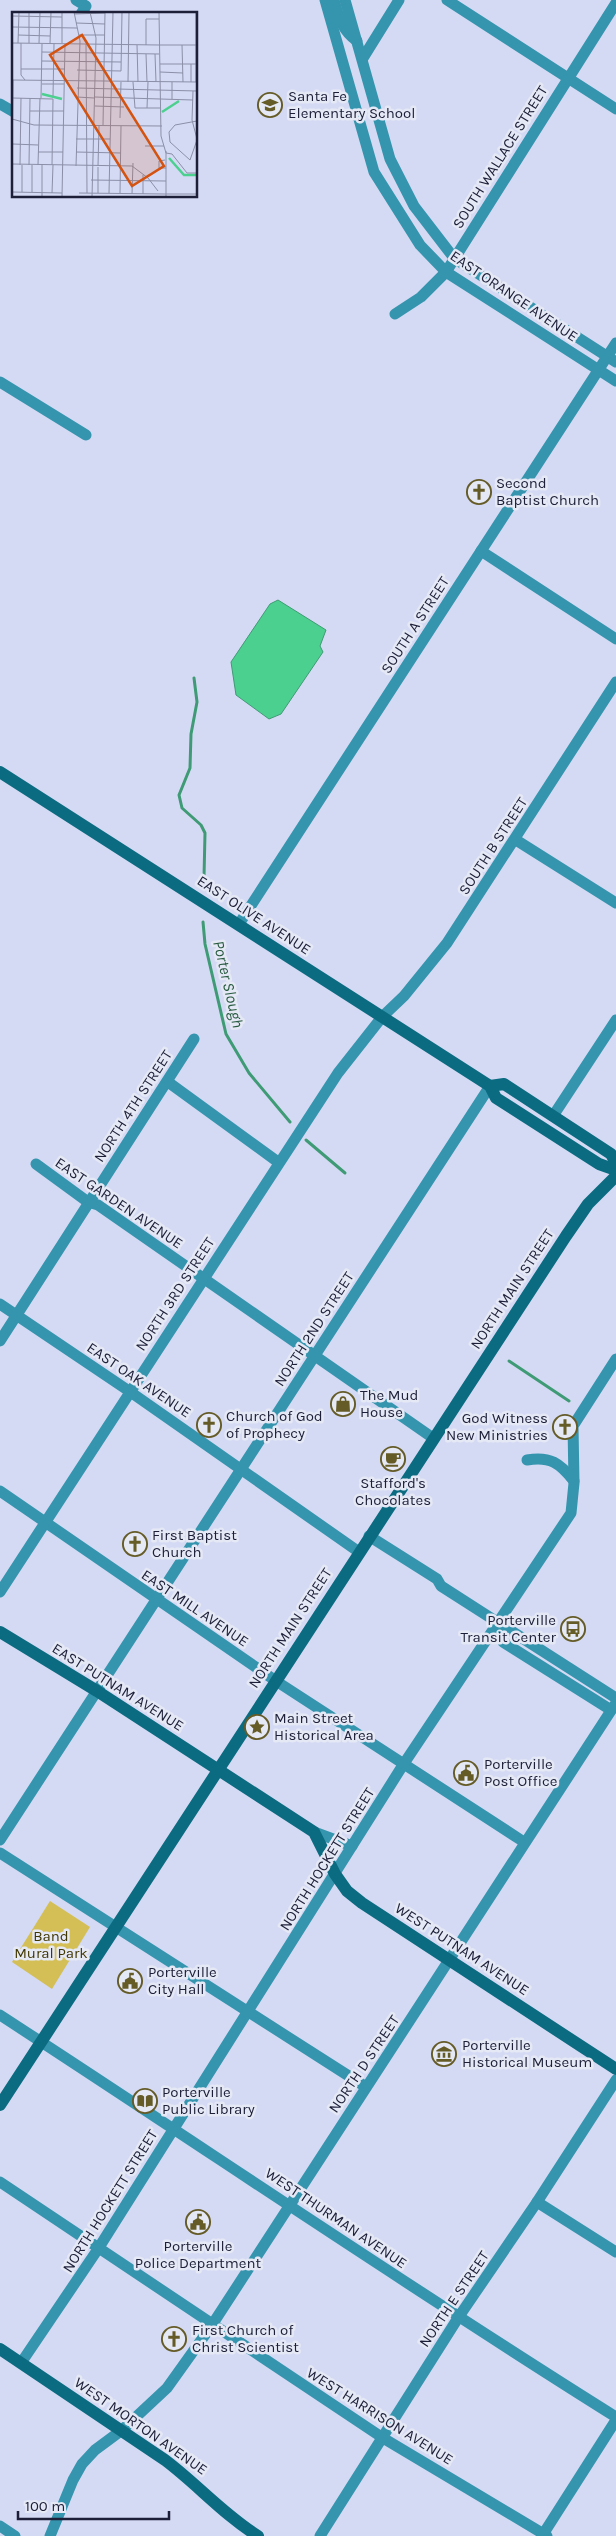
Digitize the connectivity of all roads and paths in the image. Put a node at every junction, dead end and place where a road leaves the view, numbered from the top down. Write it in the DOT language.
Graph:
graph roads {
  1 [pos="325,0"];
  2 [pos="334,0"];
  3 [pos="345,0"];
  4 [pos="399,0"];
  5 [pos="447,0"];
  6 [pos="616,3"];
  7 [pos="358,41"];
  8 [pos="363,58"];
  9 [pos="568,78"];
  10 [pos="0,104"];
  11 [pos="616,109"];
  12 [pos="12,111"];
  13 [pos="454,258"];
  14 [pos="446,272"];
  15 [pos="395,314"];
  16 [pos="616,343"];
  17 [pos="612,359"];
  18 [pos="598,370"];
  19 [pos="616,381"];
  20 [pos="0,382"];
  21 [pos="86,435"];
  22 [pos="481,552"];
  23 [pos="616,638"];
  24 [pos="616,682"];
  25 [pos="0,772"];
  26 [pos="516,840"];
  27 [pos="616,903"];
  28 [pos="239,924"];
  29 [pos="382,1017"];
  30 [pos="616,1020"];
  31 [pos="194,1039"];
  32 [pos="168,1082"];
  33 [pos="490,1086"];
  34 [pos="553,1116"];
  35 [pos="278,1162"];
  36 [pos="616,1163"];
  37 [pos="36,1164"];
  38 [pos="616,1170"];
  39 [pos="616,1176"];
  40 [pos="88,1202"];
  41 [pos="203,1278"];
  42 [pos="0,1304"];
  43 [pos="17,1316"];
  44 [pos="0,1341"];
  45 [pos="315,1356"];
  46 [pos="616,1359"];
  47 [pos="129,1391"];
  48 [pos="433,1438"];
  49 [pos="527,1460"];
  50 [pos="240,1468"];
  51 [pos="574,1481"];
  52 [pos="0,1492"];
  53 [pos="46,1523"];
  54 [pos="369,1536"];
  55 [pos="359,1552"];
  56 [pos="0,1592"];
  57 [pos="156,1600"];
  58 [pos="498,1624"];
  59 [pos="0,1632"];
  60 [pos="276,1681"];
  61 [pos="96,1691"];
  62 [pos="616,1698"];
  63 [pos="614,1707"];
  64 [pos="404,1765"];
  65 [pos="218,1769"];
  66 [pos="314,1832"];
  67 [pos="0,1840"];
  68 [pos="524,1842"];
  69 [pos="352,1846"];
  70 [pos="0,1853"];
  71 [pos="335,1874"];
  72 [pos="116,1926"];
  73 [pos="451,1961"];
  74 [pos="248,2011"];
  75 [pos="0,2015"];
  76 [pos="41,2042"];
  77 [pos="616,2070"];
  78 [pos="616,2080"];
  79 [pos="366,2087"];
  80 [pos="0,2105"];
  81 [pos="173,2130"];
  82 [pos="0,2182"];
  83 [pos="537,2202"];
  84 [pos="289,2204"];
  85 [pos="98,2249"];
  86 [pos="616,2252"];
  87 [pos="458,2318"];
  88 [pos="212,2325"];
  89 [pos="0,2349"];
  90 [pos="21,2363"];
  91 [pos="616,2418"];
  92 [pos="122,2430"];
  93 [pos="383,2438"];
  94 [pos="0,2526"];
  95 [pos="544,2535"];
  96 [pos="15,2536"];
  97 [pos="50,2536"];
  98 [pos="258,2536"];
  99 [pos="320,2536"];
  1 -- 14 [label="street, EAST ORANGE AVENUE"];
  2 -- 7 [label="street"];
  3 -- 7 [label="street, EAST ORANGE AVENUE"];
  4 -- 8 [label="street"];
  5 -- 9 [label="street"];
  6 -- 9 [label="street, SOUTH WALLACE STREET"];
  7 -- 8 [label="street, EAST ORANGE AVENUE"];
  8 -- 13 [label="street, EAST ORANGE AVENUE"];
  9 -- 11 [label="street"];
  9 -- 13 [label="street, SOUTH WALLACE STREET"];
  10 -- 12 [label="street"];
  13 -- 14 [label="street, SOUTH WALLACE STREET"];
  13 -- 17 [label="street, EAST ORANGE AVENUE"];
  14 -- 15 [label="street, SOUTH WALLACE STREET"];
  14 -- 18 [label="street, EAST ORANGE AVENUE"];
  16 -- 17 [label="street, SOUTH A STREET"];
  17 -- 18 [label="street, SOUTH A STREET"];
  18 -- 19 [label="street, EAST ORANGE AVENUE"];
  18 -- 22 [label="street, SOUTH A STREET"];
  20 -- 21 [label="street"];
  22 -- 23 [label="street"];
  22 -- 28 [label="street, SOUTH A STREET"];
  24 -- 26 [label="street, SOUTH B STREET"];
  25 -- 28 [label="main road, EAST OLIVE AVENUE"];
  26 -- 27 [label="street"];
  26 -- 29 [label="street, SOUTH B STREET"];
  28 -- 29 [label="main road, EAST OLIVE AVENUE"];
  29 -- 33 [label="main road, EAST OLIVE AVENUE"];
  29 -- 35 [label="street, NORTH 3RD STREET"];
  30 -- 34 [label="street"];
  31 -- 32 [label="street, NORTH 4TH STREET"];
  32 -- 35 [label="street"];
  32 -- 40 [label="street, NORTH 4TH STREET"];
  33 -- 34 [label="main road, EAST OLIVE AVENUE"];
  33 -- 38 [label="main road, EAST OLIVE AVENUE"];
  33 -- 45 [label="street, NORTH 2ND STREET"];
  34 -- 36 [label="main road, EAST OLIVE AVENUE"];
  35 -- 41 [label="street, NORTH 3RD STREET"];
  37 -- 40 [label="street, EAST GARDEN AVENUE"];
  39 -- 48 [label="main road, NORTH MAIN STREET"];
  40 -- 41 [label="street, EAST GARDEN AVENUE"];
  40 -- 43 [label="street, NORTH 4TH STREET"];
  41 -- 45 [label="street, EAST GARDEN AVENUE"];
  41 -- 47 [label="street, NORTH 3RD STREET"];
  42 -- 43 [label="street, EAST OAK AVENUE"];
  43 -- 44 [label="street, NORTH 4TH STREET"];
  43 -- 47 [label="street, EAST OAK AVENUE"];
  45 -- 48 [label="street, EAST GARDEN AVENUE"];
  45 -- 50 [label="street, NORTH 2ND STREET"];
  46 -- 51 [label="street, NORTH HOCKETT STREET"];
  47 -- 50 [label="street, EAST OAK AVENUE"];
  47 -- 53 [label="street, NORTH 3RD STREET"];
  48 -- 54 [label="main road, NORTH MAIN STREET"];
  49 -- 51 [label="street"];
  50 -- 55 [label="street, EAST OAK AVENUE"];
  50 -- 57 [label="street, NORTH 2ND STREET"];
  51 -- 58 [label="street, NORTH HOCKETT STREET"];
  52 -- 53 [label="street, EAST MILL AVENUE"];
  53 -- 56 [label="street, NORTH 3RD STREET"];
  53 -- 57 [label="street, EAST MILL AVENUE"];
  54 -- 55 [label="main road, NORTH MAIN STREET"];
  54 -- 58 [label="street"];
  55 -- 60 [label="main road, NORTH MAIN STREET"];
  57 -- 60 [label="street, EAST MILL AVENUE"];
  57 -- 61 [label="street, NORTH 2ND STREET"];
  58 -- 62 [label="street"];
  58 -- 63 [label="street"];
  58 -- 64 [label="street, NORTH HOCKETT STREET"];
  59 -- 61 [label="main road, EAST PUTNAM AVENUE"];
  60 -- 64 [label="street, EAST MILL AVENUE"];
  60 -- 65 [label="main road, NORTH MAIN STREET"];
  61 -- 65 [label="main road, EAST PUTNAM AVENUE"];
  61 -- 67 [label="street, NORTH 2ND STREET"];
  63 -- 68 [label="street, NORTH D STREET"];
  64 -- 68 [label="street, EAST MILL AVENUE"];
  64 -- 69 [label="street, NORTH HOCKETT STREET"];
  65 -- 66 [label="main road"];
  65 -- 72 [label="main road, NORTH MAIN STREET"];
  66 -- 69 [label="street"];
  66 -- 71 [label="main road, WEST PUTNAM AVENUE"];
  68 -- 73 [label="street, NORTH D STREET"];
  69 -- 71 [label="street, NORTH HOCKETT STREET"];
  70 -- 72 [label="street"];
  71 -- 73 [label="main road, WEST PUTNAM AVENUE"];
  71 -- 74 [label="street, NORTH HOCKETT STREET"];
  72 -- 74 [label="street"];
  72 -- 76 [label="main road, NORTH MAIN STREET"];
  73 -- 77 [label="main road, WEST PUTNAM AVENUE"];
  73 -- 79 [label="street, NORTH D STREET"];
  74 -- 79 [label="street"];
  74 -- 81 [label="street, NORTH HOCKETT STREET"];
  75 -- 76 [label="street, WEST THURMAN AVENUE"];
  76 -- 80 [label="main road, NORTH MAIN STREET"];
  76 -- 81 [label="street, WEST THURMAN AVENUE"];
  78 -- 83 [label="street, NORTH E STREET"];
  79 -- 84 [label="street, NORTH D STREET"];
  81 -- 84 [label="street, WEST THURMAN AVENUE"];
  81 -- 85 [label="street, NORTH HOCKETT STREET"];
  82 -- 85 [label="street, WEST HARRISON AVENUE"];
  83 -- 86 [label="street"];
  83 -- 87 [label="street, NORTH E STREET"];
  84 -- 87 [label="street, WEST THURMAN AVENUE"];
  84 -- 88 [label="street, NORTH D STREET"];
  85 -- 88 [label="street, WEST HARRISON AVENUE"];
  85 -- 90 [label="street, NORTH HOCKETT STREET"];
  87 -- 91 [label="street, WEST THURMAN AVENUE"];
  87 -- 93 [label="street, NORTH E STREET"];
  88 -- 92 [label="street, NORTH D STREET"];
  88 -- 93 [label="street, WEST HARRISON AVENUE"];
  89 -- 90 [label="main road, WEST MORTON AVENUE"];
  90 -- 92 [label="main road, WEST MORTON AVENUE"];
  91 -- 95 [label="street"];
  92 -- 97 [label="street, NORTH D STREET"];
  92 -- 98 [label="main road, WEST MORTON AVENUE"];
  93 -- 95 [label="street, WEST HARRISON AVENUE"];
  93 -- 99 [label="street, NORTH E STREET"];
  94 -- 96 [label="street"];
}
